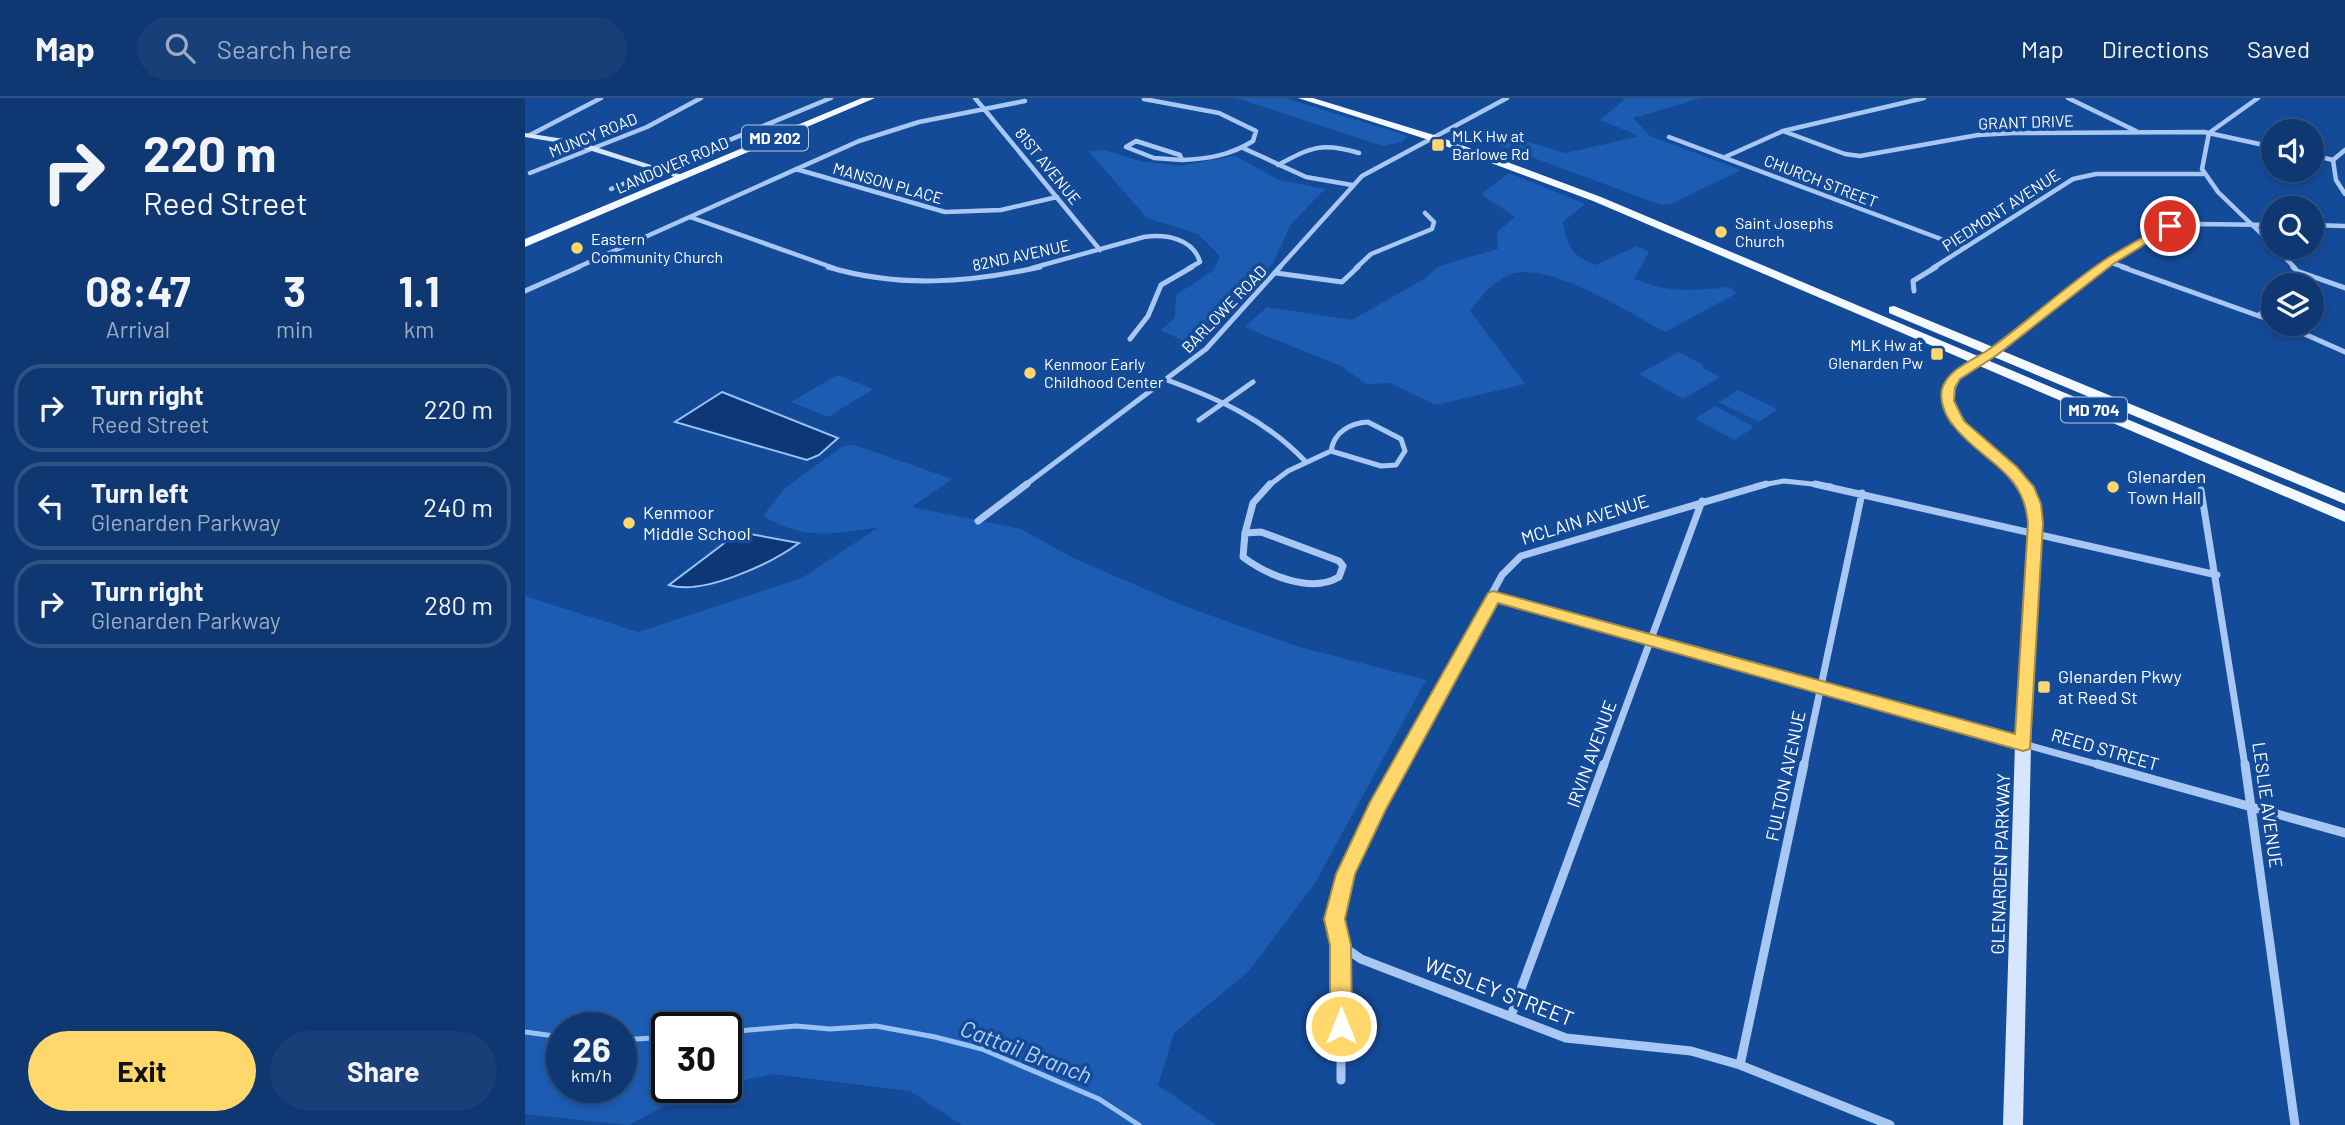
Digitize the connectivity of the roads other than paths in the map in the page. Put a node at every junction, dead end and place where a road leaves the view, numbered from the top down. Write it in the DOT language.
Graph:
graph roads {
  1 [pos="601,98"];
  2 [pos="701,98"];
  3 [pos="831,98"];
  4 [pos="842,98"];
  5 [pos="850,98"];
  6 [pos="975,98"];
  7 [pos="1303,98"];
  8 [pos="1331,98"];
  9 [pos="1507,98"];
  10 [pos="1924,98"];
  11 [pos="2068,98"];
  12 [pos="2258,98"];
  13 [pos="869,99"];
  14 [pos="1144,99"];
  15 [pos="1025,101"];
  16 [pos="986,109"];
  17 [pos="809,115"];
  18 [pos="1783,131"];
  19 [pos="2138,132"];
  20 [pos="2209,133"];
  21 [pos="527,135"];
  22 [pos="1438,135"];
  23 [pos="1669,137"];
  24 [pos="2261,144"];
  25 [pos="1243,148"];
  26 [pos="594,149"];
  27 [pos="2345,150"];
  28 [pos="1359,153"];
  29 [pos="1725,158"];
  30 [pos="2324,158"];
  31 [pos="1182,160"];
  32 [pos="2333,160"];
  33 [pos="1278,164"];
  34 [pos="796,169"];
  35 [pos="665,171"];
  36 [pos="530,173"];
  37 [pos="2203,174"];
  38 [pos="684,177"];
  39 [pos="1352,185"];
  40 [pos="611,189"];
  41 [pos="2345,194"];
  42 [pos="1057,197"];
  43 [pos="1425,213"];
  44 [pos="690,217"];
  45 [pos="1669,223"];
  46 [pos="2251,224"];
  47 [pos="2261,224"];
  48 [pos="2324,225"];
  49 [pos="2345,226"];
  50 [pos="525,232"];
  51 [pos="2261,234"];
  52 [pos="525,243"];
  53 [pos="1965,248"];
  54 [pos="1100,250"];
  55 [pos="2286,259"];
  56 [pos="2109,262"];
  57 [pos="2297,271"];
  58 [pos="1276,272"];
  59 [pos="2345,288"];
  60 [pos="525,291"];
  61 [pos="1914,291"];
  62 [pos="2259,316"];
  63 [pos="2309,336"];
  64 [pos="1130,339"];
  65 [pos="1993,352"];
  66 [pos="2345,352"];
  67 [pos="1977,361"];
  68 [pos="1167,380"];
  69 [pos="1253,382"];
  70 [pos="1227,402"];
  71 [pos="1199,420"];
  72 [pos="1331,451"];
  73 [pos="1305,461"];
  74 [pos="2201,490"];
  75 [pos="1862,493"];
  76 [pos="2345,499"];
  77 [pos="1702,501"];
  78 [pos="2345,517"];
  79 [pos="978,521"];
  80 [pos="2034,531"];
  81 [pos="1245,533"];
  82 [pos="2217,575"];
  83 [pos="1493,597"];
  84 [pos="1651,640"];
  85 [pos="1821,687"];
  86 [pos="2023,744"];
  87 [pos="2252,807"];
  88 [pos="2345,833"];
  89 [pos="1341,945"];
  90 [pos="1511,1016"];
  91 [pos="1740,1066"];
  92 [pos="1341,1080"];
  93 [pos="1890,1125"];
  94 [pos="2013,1125"];
  95 [pos="2295,1125"];
  1 -- 21 [label="street"];
  2 -- 26 [label="street, MUNCY ROAD"];
  3 -- 35 [label="street, LANDOVER ROAD"];
  4 -- 17 [label="main road"];
  5 -- 17 [label="main road, LANDOVER ROAD / MD 202"];
  6 -- 16 [label="street, 81ST AVENUE"];
  7 -- 22 [label="main road, MD 704"];
  8 -- 22 [label="main road, MD 704"];
  9 -- 22 [label="street, BARLOWE ROAD"];
  10 -- 18 [label="street"];
  11 -- 19 [label="street"];
  12 -- 20 [label="street"];
  13 -- 38 [label="main road, LANDOVER ROAD / MD 202"];
  14 -- 25 [label="street"];
  15 -- 16 [label="street"];
  16 -- 34 [label="street"];
  16 -- 42 [label="street, 81ST AVENUE"];
  17 -- 35 [label="main road, LANDOVER ROAD / MD 202"];
  18 -- 19 [label="street, GRANT DRIVE"];
  18 -- 29 [label="street"];
  19 -- 20 [label="street, GRANT DRIVE"];
  20 -- 24 [label="street, GRANT DRIVE"];
  20 -- 37 [label="street"];
  21 -- 26 [label="street"];
  22 -- 39 [label="street, BARLOWE ROAD"];
  22 -- 45 [label="main road, MD 704"];
  23 -- 29 [label="street, CHURCH STREET"];
  25 -- 31 [label="street"];
  25 -- 33 [label="street"];
  26 -- 35 [label="street"];
  26 -- 36 [label="street, MUNCY ROAD"];
  27 -- 32 [label="street"];
  28 -- 33 [label="street"];
  29 -- 53 [label="street, CHURCH STREET"];
  30 -- 32 [label="street"];
  31 -- 31 [label="street"];
  32 -- 41 [label="street"];
  33 -- 39 [label="street"];
  34 -- 42 [label="street, MANSON PLACE"];
  34 -- 44 [label="street"];
  35 -- 38 [label="street"];
  35 -- 40 [label="street, LANDOVER ROAD"];
  35 -- 50 [label="main road, LANDOVER ROAD / MD 202"];
  37 -- 46 [label="street"];
  37 -- 53 [label="street, PIEDMONT AVENUE"];
  38 -- 52 [label="main road, LANDOVER ROAD / MD 202"];
  39 -- 58 [label="street, BARLOWE ROAD"];
  42 -- 54 [label="street, 81ST AVENUE"];
  43 -- 58 [label="street"];
  44 -- 54 [label="street, 82ND AVENUE"];
  44 -- 60 [label="street"];
  45 -- 65 [label="main road, MD 704"];
  45 -- 67 [label="main road, MD 704"];
  46 -- 47 [label="street, GLENARDEN PARKWAY"];
  46 -- 51 [label="street"];
  46 -- 56 [label="street, GLENARDEN PARKWAY"];
  48 -- 49 [label="street"];
  53 -- 61 [label="street, PIEDMONT AVENUE"];
  54 -- 64 [label="street, 82ND AVENUE"];
  55 -- 57 [label="street"];
  56 -- 62 [label="street"];
  56 -- 65 [label="street, GLENARDEN PARKWAY"];
  57 -- 59 [label="street"];
  58 -- 68 [label="street, BARLOWE ROAD"];
  63 -- 66 [label="street"];
  65 -- 67 [label="street, GLENARDEN PARKWAY"];
  65 -- 76 [label="main road, MD 704"];
  67 -- 78 [label="main road, MD 704"];
  67 -- 80 [label="street, GLENARDEN PARKWAY"];
  68 -- 70 [label="street"];
  68 -- 79 [label="street, BARLOWE ROAD"];
  69 -- 70 [label="street"];
  70 -- 71 [label="street"];
  70 -- 73 [label="street"];
  72 -- 72 [label="street"];
  72 -- 73 [label="street"];
  73 -- 81 [label="street"];
  74 -- 82 [label="street, LESLIE AVENUE"];
  75 -- 77 [label="street, MCLAIN AVENUE"];
  75 -- 80 [label="street, MCLAIN AVENUE"];
  75 -- 85 [label="street, FULTON AVENUE"];
  77 -- 83 [label="street, MCLAIN AVENUE"];
  77 -- 84 [label="street, IRVIN AVENUE"];
  80 -- 82 [label="street, MCLAIN AVENUE"];
  80 -- 86 [label="street, GLENARDEN PARKWAY"];
  81 -- 81 [label="street"];
  82 -- 87 [label="street, LESLIE AVENUE"];
  83 -- 84 [label="street, REED STREET"];
  83 -- 89 [label="street, MCLAIN AVENUE"];
  84 -- 85 [label="street, REED STREET"];
  84 -- 90 [label="street, IRVIN AVENUE"];
  85 -- 86 [label="street, REED STREET"];
  85 -- 91 [label="street, FULTON AVENUE"];
  86 -- 87 [label="street, REED STREET"];
  86 -- 94 [label="street, GLENARDEN PARKWAY"];
  87 -- 88 [label="street, REED STREET"];
  87 -- 95 [label="street, LESLIE AVENUE"];
  89 -- 90 [label="street, WESLEY STREET"];
  89 -- 92 [label="street, MCLAIN AVENUE"];
  90 -- 91 [label="street, WESLEY STREET"];
  91 -- 93 [label="street, WESLEY STREET"];
}
